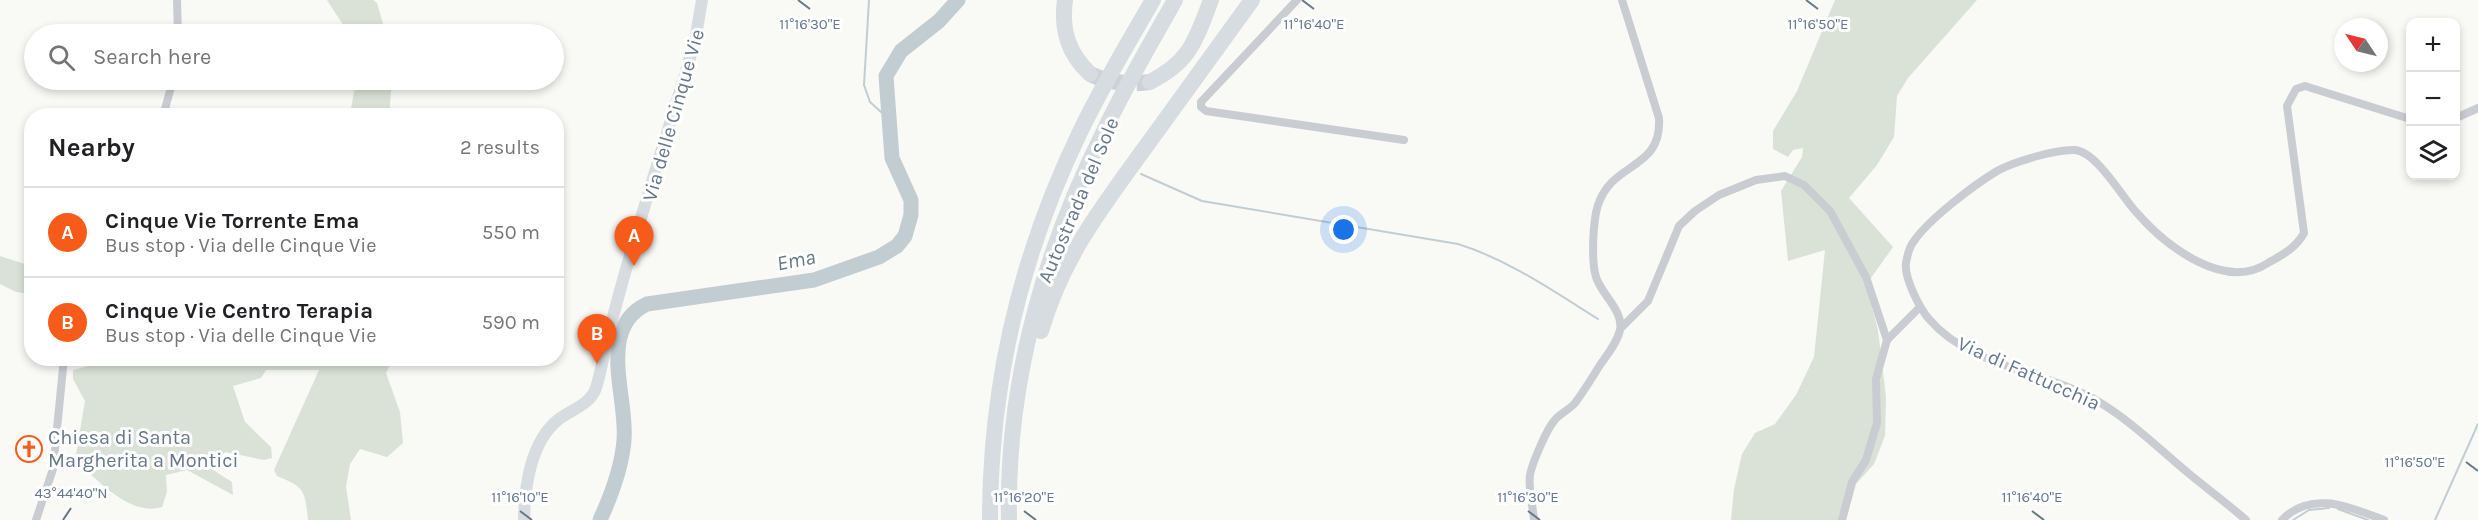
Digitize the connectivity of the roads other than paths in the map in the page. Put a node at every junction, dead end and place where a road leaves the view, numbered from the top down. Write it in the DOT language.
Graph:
graph roads {
  1 [pos="177,0"];
  2 [pos="702,0"];
  3 [pos="1065,0"];
  4 [pos="1144,0"];
  5 [pos="1153,0"];
  6 [pos="1175,0"];
  7 [pos="1211,0"];
  8 [pos="1252,0"];
  9 [pos="1297,0"];
  10 [pos="1622,0"];
  11 [pos="178,24"];
  12 [pos="1090,74"];
  13 [pos="1106,80"];
  14 [pos="1150,82"];
  15 [pos="170,90"];
  16 [pos="165,108"];
  17 [pos="2478,108"];
  18 [pos="2460,116"];
  19 [pos="2406,118"];
  20 [pos="1404,140"];
  21 [pos="1919,308"];
  22 [pos="1621,328"];
  23 [pos="1887,340"];
  24 [pos="63,366"];
  25 [pos="1011,458"];
  26 [pos="36,520"];
  27 [pos="524,520"];
  28 [pos="990,520"];
  29 [pos="1009,520"];
  30 [pos="1534,520"];
  31 [pos="1842,520"];
  32 [pos="2246,520"];
  33 [pos="2282,520"];
  34 [pos="2384,520"];
  1 -- 11 [label="street"];
  2 -- 27 [label="street, Via delle Cinque Vie"];
  3 -- 12 [label="highway"];
  4 -- 13 [label="highway"];
  5 -- 13 [label="highway, Autostrada del Sole"];
  6 -- 25 [label="highway, Autostrada del Sole"];
  7 -- 14 [label="highway"];
  8 -- 25 [label="highway"];
  9 -- 20 [label="street"];
  10 -- 22 [label="street"];
  13 -- 28 [label="highway, Autostrada del Sole"];
  15 -- 16 [label="street"];
  17 -- 18 [label="street"];
  19 -- 21 [label="street, Via di Fattucchia"];
  21 -- 23 [label="street"];
  21 -- 32 [label="street, Via di Fattucchia"];
  22 -- 23 [label="street"];
  22 -- 30 [label="street"];
  23 -- 31 [label="street"];
  24 -- 26 [label="street"];
  25 -- 29 [label="highway, Autostrada del Sole"];
  33 -- 34 [label="street"];
}
